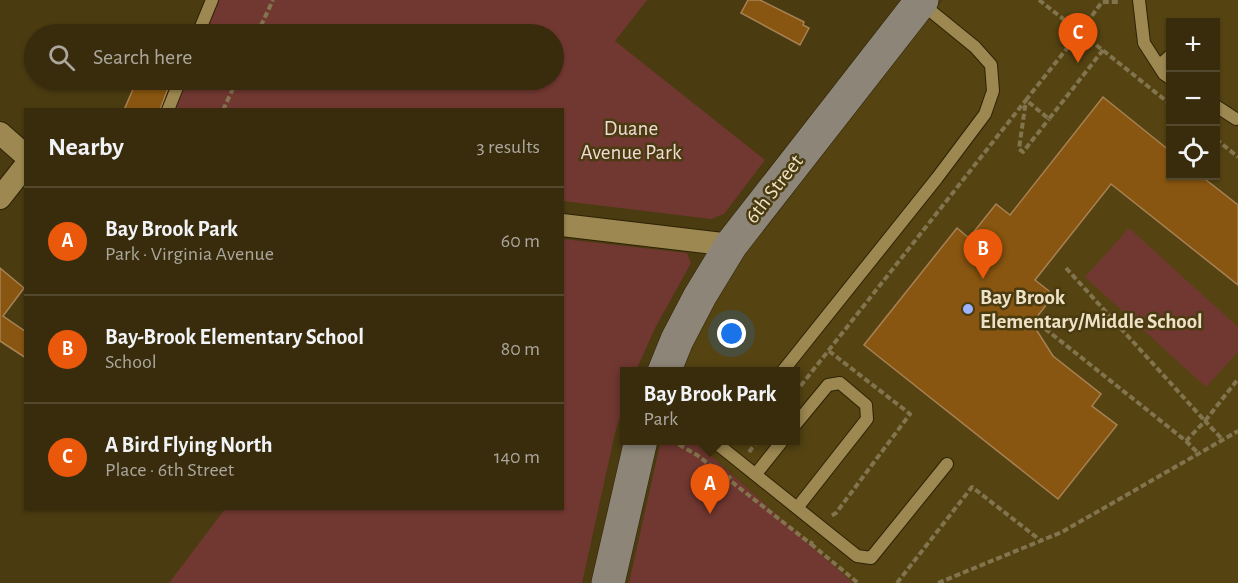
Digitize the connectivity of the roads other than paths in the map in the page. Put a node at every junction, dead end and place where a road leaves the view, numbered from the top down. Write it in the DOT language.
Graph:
graph roads {
  1 [pos="212,0"];
  2 [pos="1139,0"];
  3 [pos="921,2"];
  4 [pos="202,24"];
  5 [pos="1166,60"];
  6 [pos="1159,66"];
  7 [pos="1166,75"];
  8 [pos="176,90"];
  9 [pos="169,108"];
  10 [pos="1220,109"];
  11 [pos="1236,119"];
  12 [pos="0,133"];
  13 [pos="24,154"];
  14 [pos="24,168"];
  15 [pos="0,198"];
  16 [pos="564,225"];
  17 [pos="731,245"];
  18 [pos="666,367"];
  19 [pos="786,367"];
  20 [pos="800,419"];
  21 [pos="640,445"];
  22 [pos="725,445"];
  23 [pos="780,445"];
  24 [pos="947,464"];
  25 [pos="756,474"];
  26 [pos="797,508"];
  27 [pos="608,583"];
  1 -- 4 [label="lane"];
  2 -- 6 [label="lane"];
  3 -- 17 [label="street, 6th Street"];
  3 -- 19 [label="lane"];
  5 -- 6 [label="lane"];
  6 -- 7 [label="lane"];
  8 -- 9 [label="lane"];
  10 -- 11 [label="lane"];
  12 -- 13 [label="street"];
  14 -- 15 [label="street"];
  16 -- 17 [label="street, 6th Street"];
  17 -- 18 [label="street"];
  20 -- 26 [label="lane"];
  21 -- 27 [label="street"];
  22 -- 25 [label="lane"];
  23 -- 25 [label="lane"];
  24 -- 26 [label="lane"];
  25 -- 26 [label="lane"];
}
